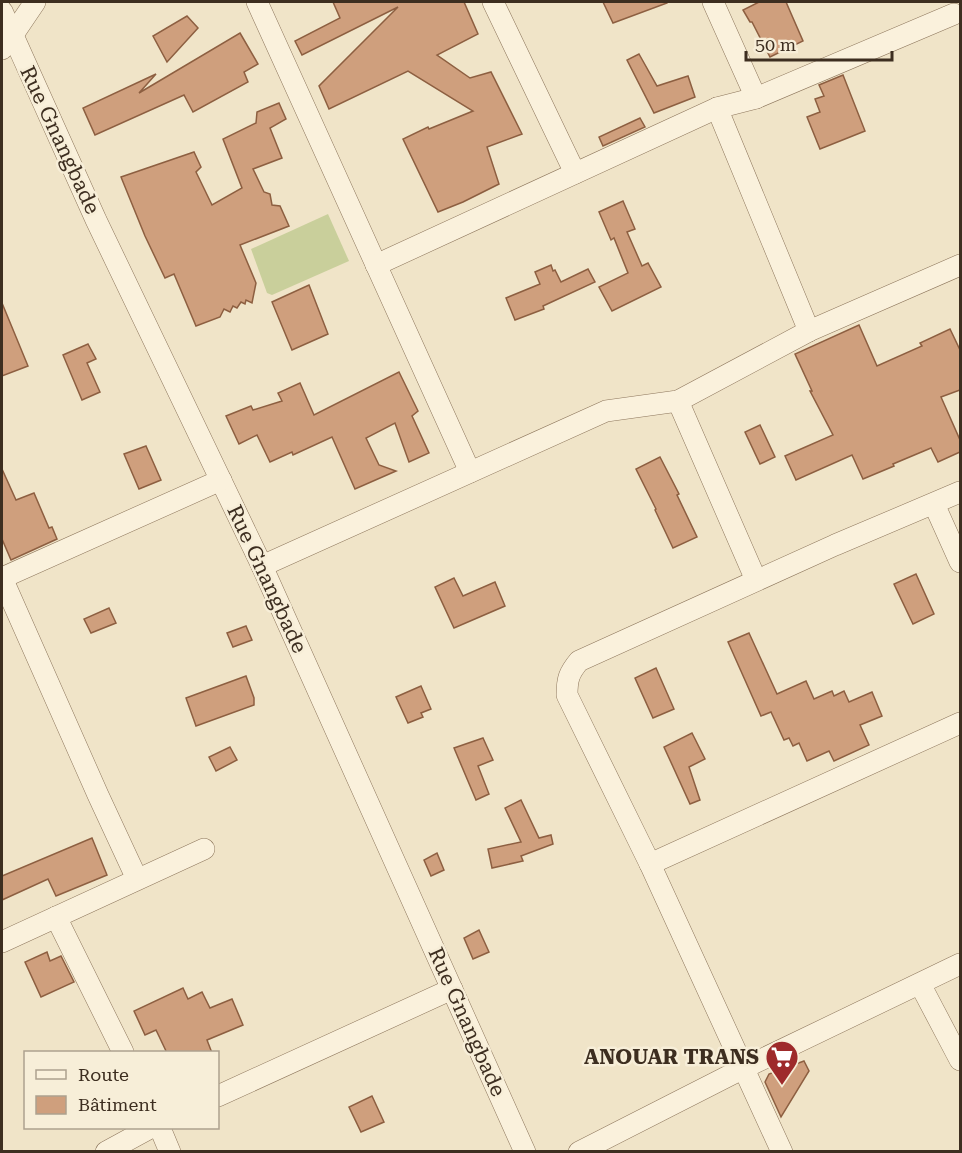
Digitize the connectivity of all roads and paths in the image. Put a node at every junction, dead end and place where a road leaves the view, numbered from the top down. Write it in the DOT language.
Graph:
graph roads {
  1 [pos="35,2"];
  2 [pos="257,2"];
  3 [pos="493,2"];
  4 [pos="713,2"];
  5 [pos="2,11"];
  6 [pos="954,13"];
  7 [pos="7,42"];
  8 [pos="756,98"];
  9 [pos="717,108"];
  10 [pos="575,173"];
  11 [pos="376,265"];
  12 [pos="960,265"];
  13 [pos="809,331"];
  14 [pos="678,400"];
  15 [pos="470,472"];
  16 [pos="221,480"];
  17 [pos="960,492"];
  18 [pos="934,504"];
  19 [pos="960,562"];
  20 [pos="262,566"];
  21 [pos="2,578"];
  22 [pos="756,580"];
  23 [pos="960,723"];
  24 [pos="204,849"];
  25 [pos="650,864"];
  26 [pos="137,879"];
  27 [pos="56,917"];
  28 [pos="2,942"];
  29 [pos="960,964"];
  30 [pos="920,984"];
  31 [pos="452,988"];
  32 [pos="122,1051"];
  33 [pos="960,1060"];
  34 [pos="744,1068"];
  35 [pos="219,1096"];
  36 [pos="148,1129"];
  37 [pos="160,1129"];
  38 [pos="106,1152"];
  39 [pos="170,1152"];
  40 [pos="525,1152"];
  41 [pos="579,1152"];
  42 [pos="782,1152"];
  1 -- 7 [label="street"];
  2 -- 11 [label="street"];
  3 -- 10 [label="street"];
  4 -- 8 [label="street"];
  5 -- 7 [label="street, Rue Gnangbade"];
  6 -- 8 [label="street"];
  7 -- 16 [label="street, Rue Gnangbade"];
  8 -- 9 [label="street"];
  9 -- 10 [label="street"];
  9 -- 13 [label="street"];
  10 -- 11 [label="street"];
  11 -- 15 [label="street"];
  12 -- 13 [label="street"];
  13 -- 14 [label="street"];
  14 -- 15 [label="street"];
  14 -- 22 [label="street"];
  15 -- 20 [label="street"];
  16 -- 20 [label="street, Rue Gnangbade"];
  16 -- 21 [label="street"];
  17 -- 18 [label="street"];
  18 -- 19 [label="street"];
  18 -- 22 [label="street"];
  20 -- 31 [label="street, Rue Gnangbade"];
  21 -- 26 [label="street"];
  22 -- 25 [label="street"];
  23 -- 25 [label="street"];
  24 -- 26 [label="street"];
  25 -- 34 [label="street"];
  26 -- 27 [label="street"];
  27 -- 28 [label="street"];
  27 -- 32 [label="street"];
  29 -- 30 [label="street"];
  30 -- 33 [label="street"];
  30 -- 34 [label="street"];
  31 -- 35 [label="street"];
  31 -- 40 [label="street, Rue Gnangbade"];
  34 -- 41 [label="street"];
  34 -- 42 [label="street"];
  36 -- 38 [label="street"];
  37 -- 39 [label="street"];
}
